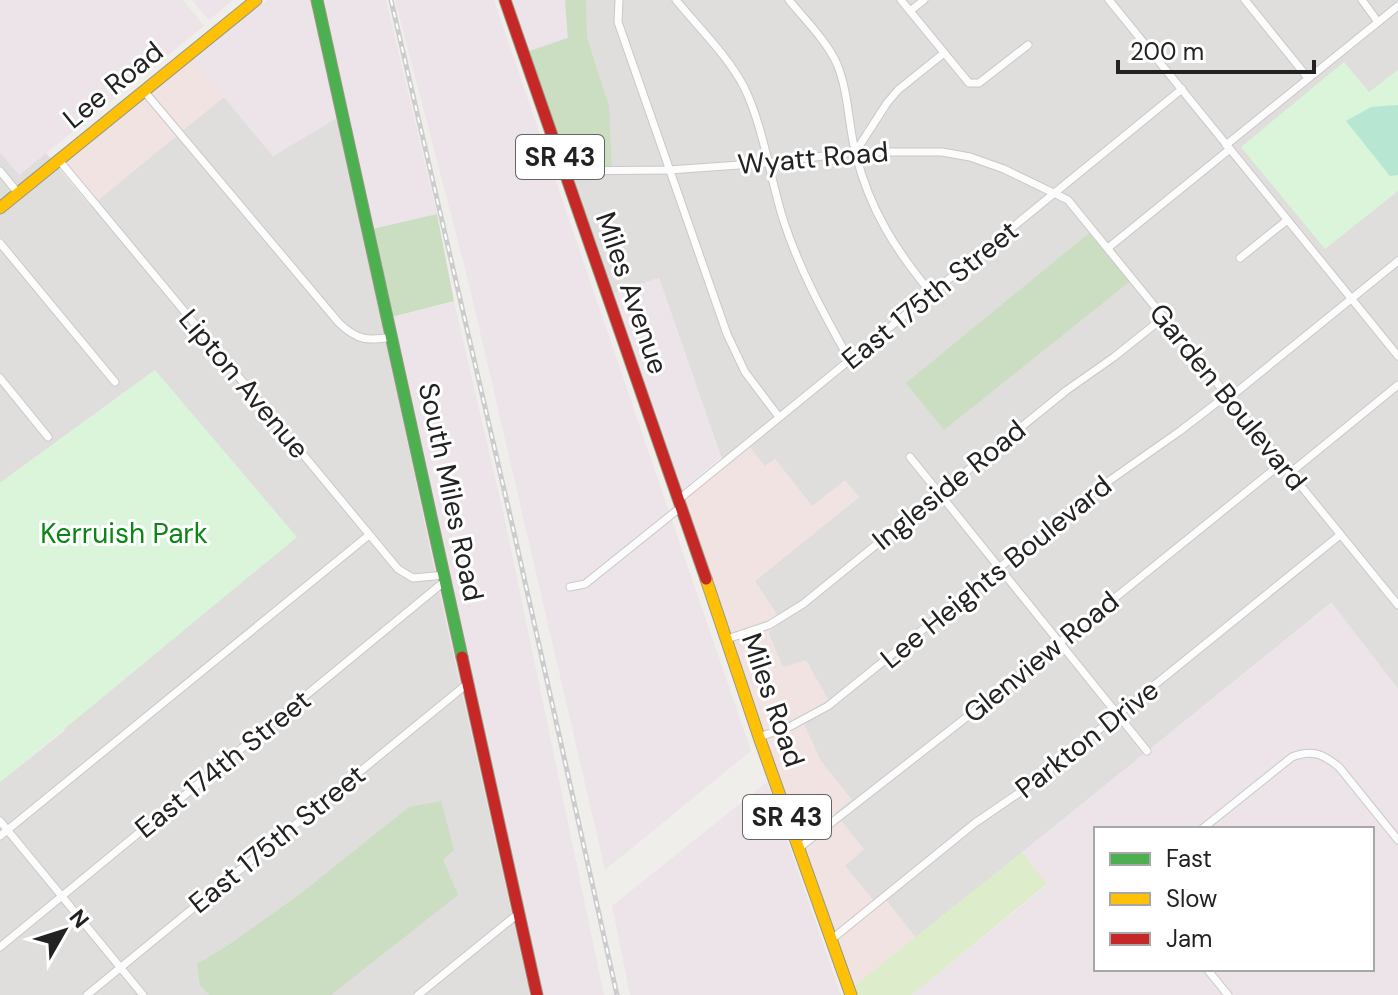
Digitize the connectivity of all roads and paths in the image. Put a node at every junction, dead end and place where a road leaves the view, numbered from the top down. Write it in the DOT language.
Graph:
graph roads {
  1 [pos="256,0"];
  2 [pos="317,0"];
  3 [pos="505,0"];
  4 [pos="619,0"];
  5 [pos="676,0"];
  6 [pos="789,0"];
  7 [pos="901,0"];
  8 [pos="924,0"];
  9 [pos="1109,0"];
  10 [pos="1245,0"];
  11 [pos="1362,0"];
  12 [pos="1398,6"];
  13 [pos="910,11"];
  14 [pos="1378,22"];
  15 [pos="1028,45"];
  16 [pos="944,53"];
  17 [pos="1308,78"];
  18 [pos="1182,89"];
  19 [pos="144,91"];
  20 [pos="1228,147"];
  21 [pos="855,152"];
  22 [pos="58,159"];
  23 [pos="767,163"];
  24 [pos="669,170"];
  25 [pos="0,171"];
  26 [pos="565,171"];
  27 [pos="18,193"];
  28 [pos="1054,194"];
  29 [pos="0,208"];
  30 [pos="1286,221"];
  31 [pos="0,243"];
  32 [pos="1108,248"];
  33 [pos="1240,258"];
  34 [pos="1398,261"];
  35 [pos="932,294"];
  36 [pos="1352,299"];
  37 [pos="1164,317"];
  38 [pos="393,337"];
  39 [pos="1398,356"];
  40 [pos="850,361"];
  41 [pos="0,378"];
  42 [pos="115,382"];
  43 [pos="1398,385"];
  44 [pos="1228,396"];
  45 [pos="779,417"];
  46 [pos="48,437"];
  47 [pos="910,457"];
  48 [pos="1282,463"];
  49 [pos="1290,473"];
  50 [pos="939,493"];
  51 [pos="680,504"];
  52 [pos="369,535"];
  53 [pos="1340,535"];
  54 [pos="999,568"];
  55 [pos="445,578"];
  56 [pos="570,587"];
  57 [pos="714,601"];
  58 [pos="1397,601"];
  59 [pos="727,639"];
  60 [pos="1059,643"];
  61 [pos="467,684"];
  62 [pos="1118,715"];
  63 [pos="759,737"];
  64 [pos="1147,751"];
  65 [pos="0,821"];
  66 [pos="1204,827"];
  67 [pos="7,830"];
  68 [pos="0,836"];
  69 [pos="1398,840"];
  70 [pos="798,849"];
  71 [pos="62,896"];
  72 [pos="519,913"];
  73 [pos="831,939"];
  74 [pos="0,947"];
  75 [pos="121,967"];
  76 [pos="1209,971"];
  77 [pos="87,995"];
  78 [pos="143,995"];
  79 [pos="418,995"];
  80 [pos="537,995"];
  81 [pos="851,995"];
  82 [pos="1228,995"];
  1 -- 19 [label="main road, Lee Road"];
  2 -- 38 [label="main road, South Miles Road"];
  3 -- 26 [label="main road, Miles Avenue / SR 43"];
  4 -- 24 [label="street"];
  5 -- 23 [label="street"];
  6 -- 21 [label="street"];
  7 -- 13 [label="street"];
  8 -- 13 [label="street"];
  9 -- 18 [label="street"];
  10 -- 17 [label="street"];
  11 -- 14 [label="street"];
  12 -- 14 [label="street"];
  13 -- 16 [label="street"];
  14 -- 17 [label="street"];
  15 -- 16 [label="street"];
  16 -- 21 [label="street"];
  17 -- 20 [label="street"];
  18 -- 20 [label="street"];
  18 -- 28 [label="street, East 175th Street"];
  19 -- 22 [label="main road, Lee Road"];
  19 -- 38 [label="street"];
  20 -- 30 [label="street"];
  20 -- 32 [label="street"];
  21 -- 23 [label="street, Wyatt Road"];
  21 -- 28 [label="street, Wyatt Road"];
  21 -- 35 [label="street"];
  22 -- 27 [label="main road, Lee Road"];
  22 -- 52 [label="street, Lipton Avenue"];
  23 -- 24 [label="street, Wyatt Road"];
  23 -- 40 [label="street"];
  24 -- 26 [label="street, Wyatt Road"];
  24 -- 45 [label="street"];
  25 -- 27 [label="street"];
  26 -- 51 [label="main road, Miles Avenue / SR 43"];
  27 -- 29 [label="main road, Lee Road"];
  28 -- 32 [label="street, Garden Boulevard"];
  28 -- 35 [label="street, East 175th Street"];
  30 -- 33 [label="street"];
  30 -- 36 [label="street"];
  31 -- 42 [label="street"];
  32 -- 37 [label="street, Garden Boulevard"];
  34 -- 36 [label="street, Lee Heights Boulevard"];
  35 -- 40 [label="street, East 175th Street"];
  36 -- 39 [label="street"];
  36 -- 44 [label="street, Lee Heights Boulevard"];
  37 -- 44 [label="street, Garden Boulevard"];
  37 -- 50 [label="street, Ingleside Road"];
  38 -- 55 [label="main road, South Miles Road"];
  40 -- 45 [label="street, East 175th Street"];
  41 -- 46 [label="street"];
  43 -- 49 [label="street"];
  44 -- 48 [label="street, Garden Boulevard"];
  44 -- 54 [label="street, Lee Heights Boulevard"];
  45 -- 51 [label="street, East 175th Street"];
  47 -- 50 [label="street"];
  48 -- 49 [label="street, Garden Boulevard"];
  48 -- 60 [label="street, Glenview Road"];
  49 -- 53 [label="street, Garden Boulevard"];
  50 -- 54 [label="street"];
  50 -- 59 [label="street, Ingleside Road"];
  51 -- 56 [label="street, East 175th Street"];
  51 -- 57 [label="main road, Miles Avenue / SR 43"];
  52 -- 55 [label="street, Lipton Avenue"];
  52 -- 67 [label="street"];
  53 -- 58 [label="street, Garden Boulevard"];
  53 -- 62 [label="street, Parkton Drive"];
  54 -- 60 [label="street"];
  54 -- 63 [label="street, Lee Heights Boulevard"];
  55 -- 61 [label="main road, South Miles Road"];
  55 -- 71 [label="street, East 174th Street"];
  57 -- 59 [label="main road, Miles Road / SR 43"];
  59 -- 63 [label="main road, Miles Road / SR 43"];
  60 -- 62 [label="street"];
  60 -- 70 [label="street, Glenview Road"];
  61 -- 72 [label="main road, South Miles Road"];
  61 -- 75 [label="street, East 175th Street"];
  62 -- 64 [label="street"];
  62 -- 73 [label="street, Parkton Drive"];
  63 -- 70 [label="main road, Miles Road / SR 43"];
  65 -- 67 [label="street"];
  66 -- 69 [label="street"];
  67 -- 68 [label="street"];
  67 -- 71 [label="street"];
  70 -- 73 [label="main road, Miles Road / SR 43"];
  71 -- 74 [label="street, East 174th Street"];
  71 -- 75 [label="street"];
  72 -- 79 [label="street"];
  72 -- 80 [label="main road, South Miles Road"];
  73 -- 81 [label="main road, Miles Road / SR 43"];
  75 -- 77 [label="street, East 175th Street"];
  75 -- 78 [label="street"];
  76 -- 82 [label="street"];
}
